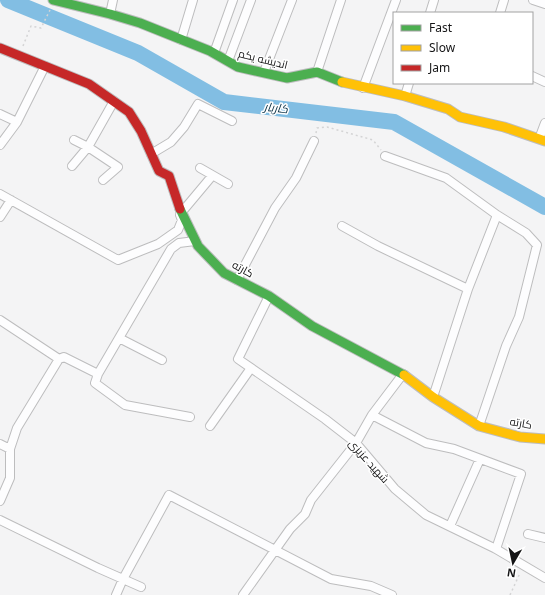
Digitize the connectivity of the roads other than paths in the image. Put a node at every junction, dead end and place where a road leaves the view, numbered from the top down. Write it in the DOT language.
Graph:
graph roads {
  1 [pos="54,0"];
  2 [pos="113,0"];
  3 [pos="193,0"];
  4 [pos="233,0"];
  5 [pos="251,0"];
  6 [pos="292,0"];
  7 [pos="340,0"];
  8 [pos="396,0"];
  9 [pos="434,0"];
  10 [pos="504,0"];
  11 [pos="533,0"];
  12 [pos="545,4"];
  13 [pos="430,12"];
  14 [pos="500,12"];
  15 [pos="110,14"];
  16 [pos="181,40"];
  17 [pos="0,48"];
  18 [pos="214,53"];
  19 [pos="228,61"];
  20 [pos="45,66"];
  21 [pos="264,72"];
  22 [pos="317,72"];
  23 [pos="533,76"];
  24 [pos="545,82"];
  25 [pos="409,84"];
  26 [pos="363,88"];
  27 [pos="405,96"];
  28 [pos="114,101"];
  29 [pos="0,114"];
  30 [pos="232,121"];
  31 [pos="17,122"];
  32 [pos="545,123"];
  33 [pos="74,140"];
  34 [pos="542,140"];
  35 [pos="314,141"];
  36 [pos="0,145"];
  37 [pos="88,147"];
  38 [pos="151,154"];
  39 [pos="385,156"];
  40 [pos="72,166"];
  41 [pos="200,168"];
  42 [pos="212,176"];
  43 [pos="103,180"];
  44 [pos="228,184"];
  45 [pos="172,186"];
  46 [pos="0,194"];
  47 [pos="11,200"];
  48 [pos="180,213"];
  49 [pos="497,215"];
  50 [pos="0,217"];
  51 [pos="342,226"];
  52 [pos="195,241"];
  53 [pos="237,280"];
  54 [pos="468,289"];
  55 [pos="269,296"];
  56 [pos="0,320"];
  57 [pos="119,338"];
  58 [pos="59,359"];
  59 [pos="162,360"];
  60 [pos="250,368"];
  61 [pos="98,374"];
  62 [pos="403,374"];
  63 [pos="433,397"];
  64 [pos="372,415"];
  65 [pos="190,417"];
  66 [pos="210,426"];
  67 [pos="479,426"];
  68 [pos="545,439"];
  69 [pos="356,443"];
  70 [pos="0,444"];
  71 [pos="10,449"];
  72 [pos="480,459"];
  73 [pos="0,500"];
  74 [pos="0,520"];
  75 [pos="450,526"];
  76 [pos="528,534"];
  77 [pos="545,538"];
  78 [pos="276,549"];
  79 [pos="496,549"];
  80 [pos="545,578"];
  81 [pos="123,579"];
  82 [pos="141,587"];
  83 [pos="116,595"];
  84 [pos="243,595"];
  85 [pos="392,595"];
  1 -- 15 [label="street, اندیشه یکم"];
  2 -- 15 [label="street"];
  3 -- 16 [label="street"];
  4 -- 18 [label="street"];
  5 -- 19 [label="street"];
  6 -- 21 [label="street"];
  7 -- 22 [label="street"];
  8 -- 26 [label="street"];
  9 -- 13 [label="street"];
  10 -- 14 [label="street"];
  11 -- 12 [label="street"];
  15 -- 16 [label="street, اندیشه یکم"];
  16 -- 18 [label="street, اندیشه یکم"];
  17 -- 20 [label="street, کارته"];
  18 -- 19 [label="street, اندیشه یکم"];
  19 -- 21 [label="street, اندیشه یکم"];
  20 -- 28 [label="street, کارته"];
  20 -- 31 [label="street"];
  21 -- 22 [label="street, اندیشه یکم"];
  22 -- 26 [label="street"];
  23 -- 24 [label="street"];
  25 -- 27 [label="street"];
  26 -- 27 [label="street"];
  27 -- 34 [label="street"];
  28 -- 37 [label="street"];
  28 -- 38 [label="street, کارته"];
  29 -- 31 [label="street"];
  30 -- 38 [label="street"];
  31 -- 36 [label="street"];
  32 -- 34 [label="street"];
  33 -- 37 [label="street"];
  35 -- 53 [label="street"];
  37 -- 40 [label="street"];
  37 -- 43 [label="street"];
  38 -- 45 [label="street, کارته"];
  39 -- 49 [label="street"];
  41 -- 42 [label="street"];
  42 -- 44 [label="street"];
  42 -- 48 [label="street"];
  45 -- 47 [label="street"];
  45 -- 48 [label="street, کارته"];
  46 -- 47 [label="street"];
  47 -- 50 [label="street"];
  48 -- 52 [label="street, کارته"];
  49 -- 54 [label="street"];
  49 -- 67 [label="street"];
  51 -- 54 [label="street"];
  52 -- 53 [label="street, کارته"];
  52 -- 57 [label="street"];
  53 -- 55 [label="street, کارته"];
  54 -- 63 [label="street"];
  55 -- 60 [label="street, شهید عزیزی"];
  55 -- 62 [label="street, کارته"];
  56 -- 58 [label="street"];
  57 -- 59 [label="street"];
  57 -- 61 [label="street"];
  58 -- 61 [label="street"];
  58 -- 71 [label="street"];
  60 -- 66 [label="street"];
  60 -- 69 [label="street, شهید عزیزی"];
  61 -- 65 [label="street"];
  62 -- 63 [label="street, کارته"];
  62 -- 64 [label="street"];
  63 -- 67 [label="street, کارته"];
  64 -- 69 [label="street"];
  64 -- 72 [label="street"];
  67 -- 68 [label="street, کارته"];
  69 -- 75 [label="street, شهید عزیزی"];
  69 -- 78 [label="street"];
  70 -- 71 [label="street"];
  71 -- 73 [label="street"];
  72 -- 75 [label="street"];
  72 -- 79 [label="street"];
  74 -- 81 [label="street"];
  75 -- 79 [label="street, شهید عزیزی"];
  76 -- 77 [label="street"];
  78 -- 81 [label="street"];
  78 -- 84 [label="street"];
  78 -- 85 [label="street"];
  79 -- 80 [label="street, شهید عزیزی"];
  81 -- 82 [label="street"];
  81 -- 83 [label="street"];
}
